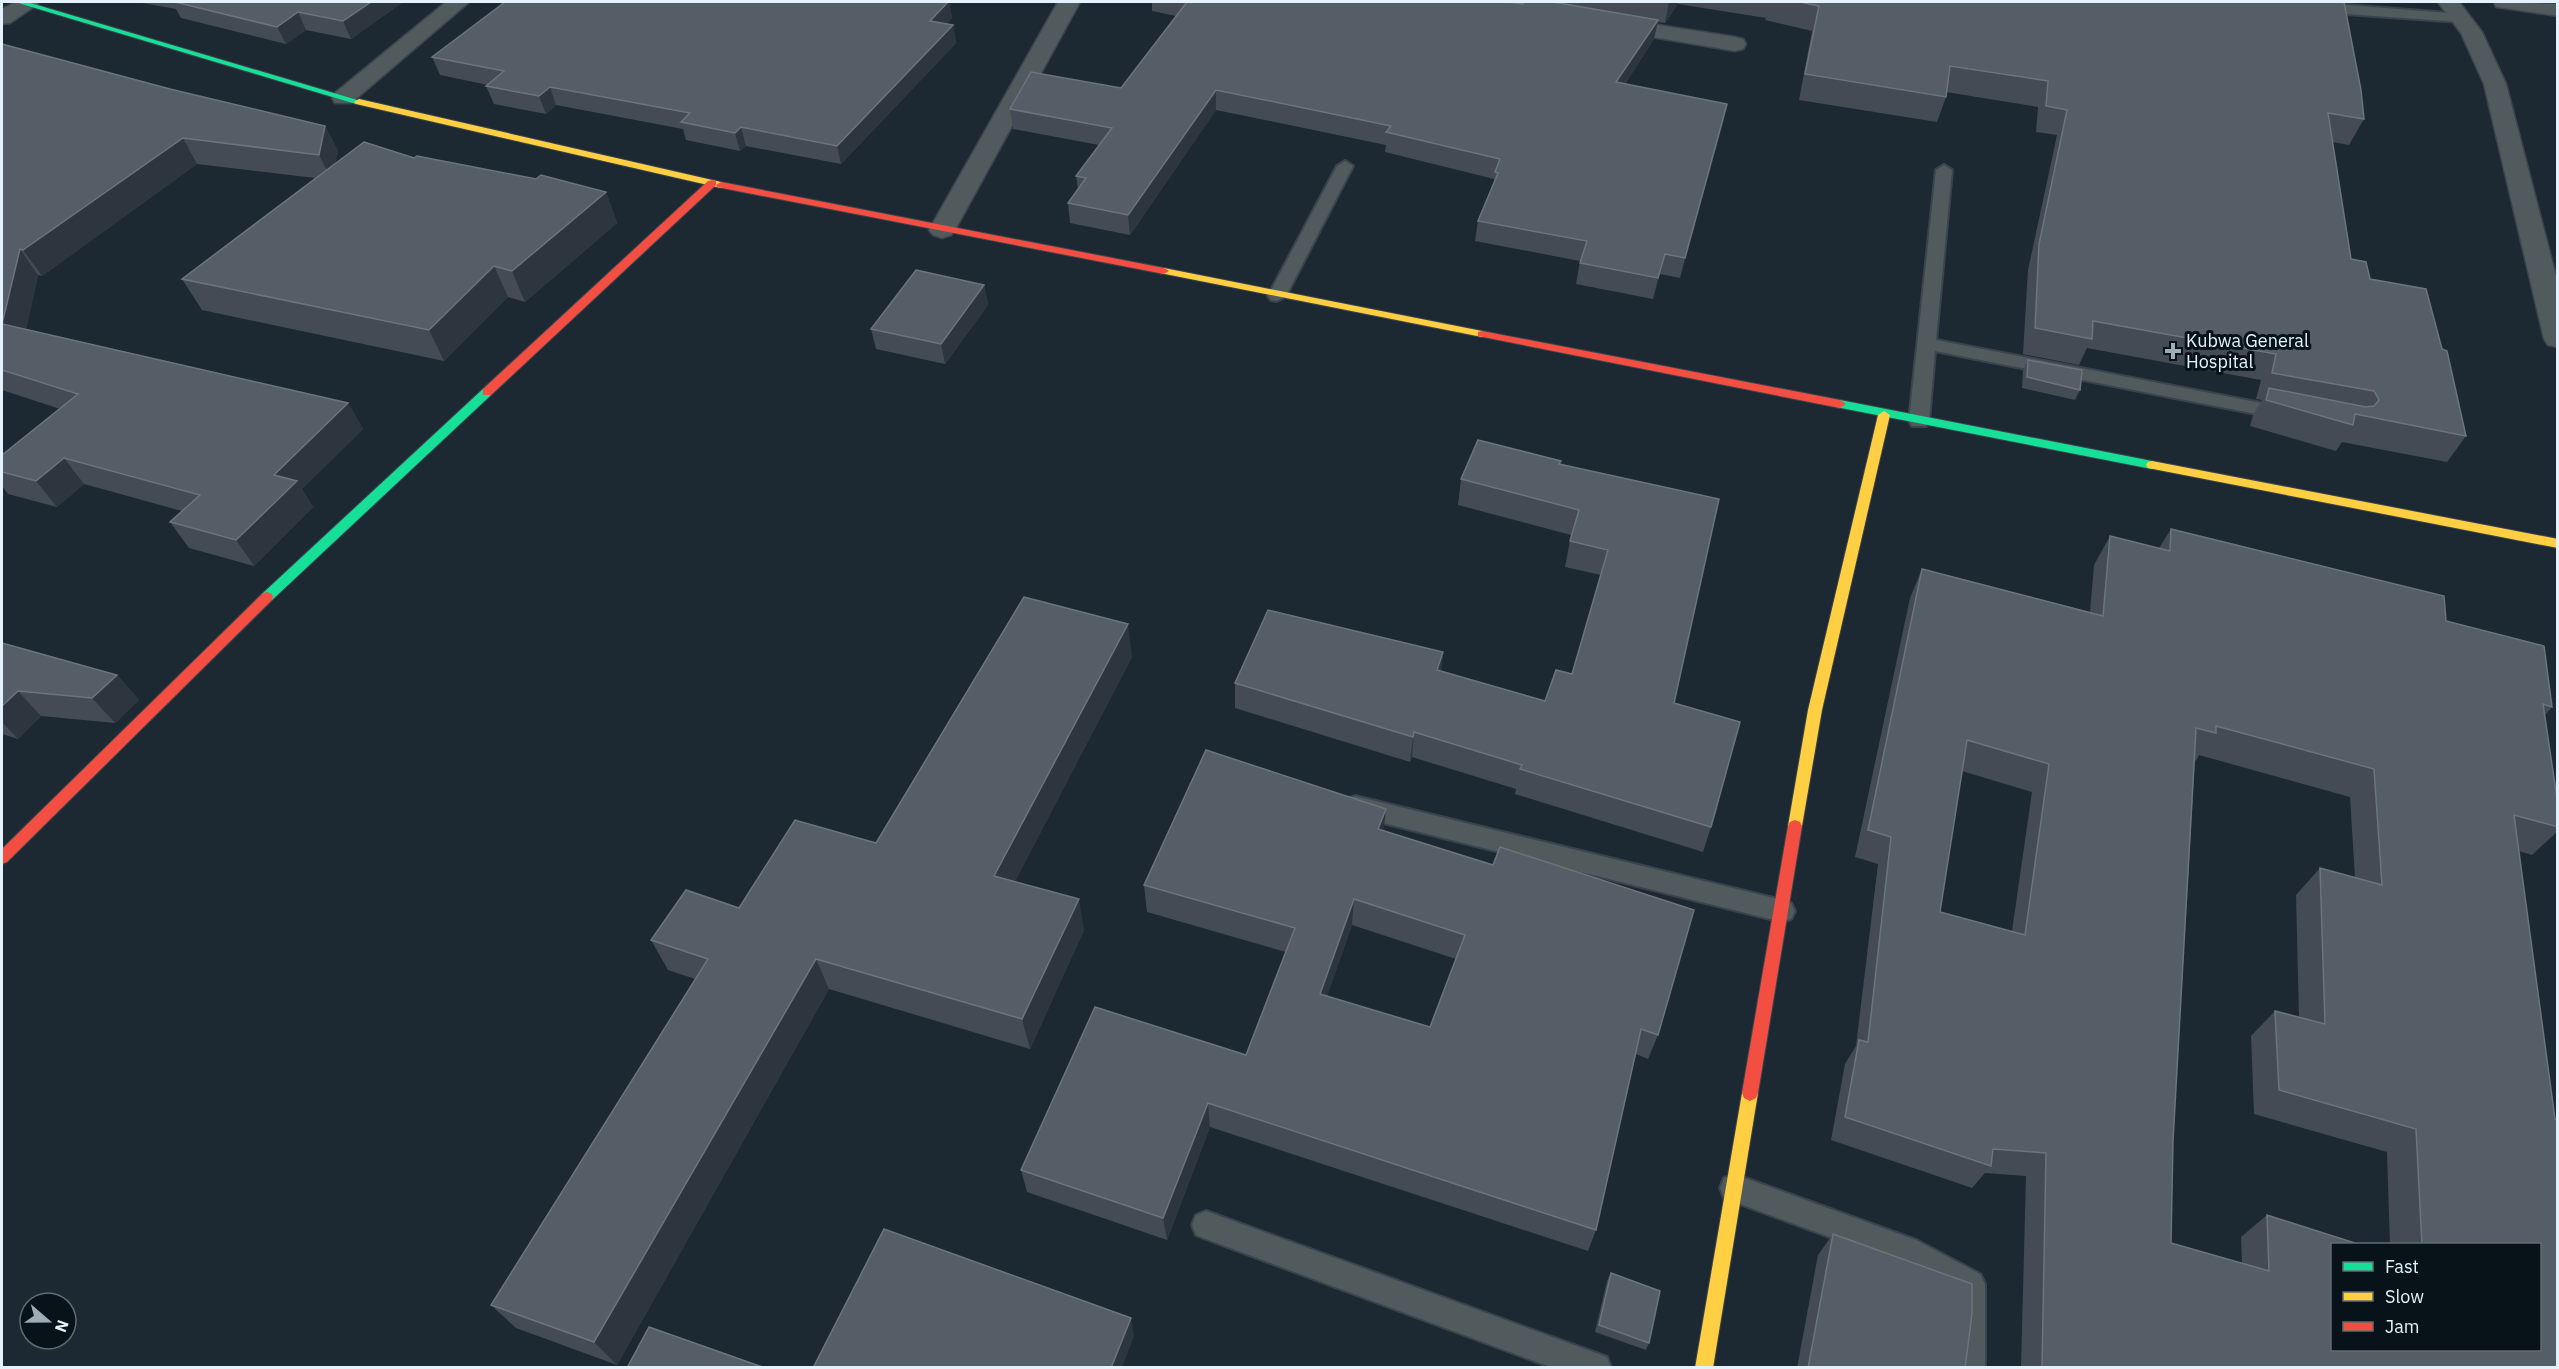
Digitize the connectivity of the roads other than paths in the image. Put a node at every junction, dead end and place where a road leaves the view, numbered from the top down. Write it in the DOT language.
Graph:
graph roads {
  1 [pos="458,2"];
  2 [pos="1069,2"];
  3 [pos="2281,2"];
  4 [pos="2504,2"];
  5 [pos="23,3"];
  6 [pos="2455,10"];
  7 [pos="2558,10"];
  8 [pos="2,18"];
  9 [pos="1589,20"];
  10 [pos="1735,44"];
  11 [pos="344,98"];
  12 [pos="1345,166"];
  13 [pos="1944,170"];
  14 [pos="712,183"];
  15 [pos="942,230"];
  16 [pos="1277,296"];
  17 [pos="2558,339"];
  18 [pos="1927,344"];
  19 [pos="1884,414"];
  20 [pos="2302,416"];
  21 [pos="1918,421"];
  22 [pos="2558,544"];
  23 [pos="1336,801"];
  24 [pos="2,858"];
  25 [pos="1782,911"];
  26 [pos="1734,1188"];
  27 [pos="1206,1226"];
  28 [pos="1596,1368"];
  29 [pos="1704,1368"];
  30 [pos="1970,1368"];
  1 -- 11 [label="street"];
  2 -- 15 [label="street"];
  3 -- 6 [label="lane"];
  4 -- 7 [label="street"];
  5 -- 8 [label="street"];
  5 -- 11 [label="street"];
  6 -- 17 [label="street"];
  9 -- 10 [label="street"];
  11 -- 14 [label="street"];
  12 -- 16 [label="lane"];
  13 -- 18 [label="lane"];
  14 -- 15 [label="street"];
  14 -- 24 [label="street"];
  15 -- 16 [label="street"];
  16 -- 19 [label="street"];
  18 -- 20 [label="lane"];
  18 -- 21 [label="lane"];
  19 -- 21 [label="street"];
  19 -- 25 [label="street"];
  21 -- 22 [label="street"];
  23 -- 25 [label="lane"];
  25 -- 26 [label="street"];
  26 -- 29 [label="street"];
  26 -- 30 [label="lane"];
  27 -- 28 [label="lane"];
}
